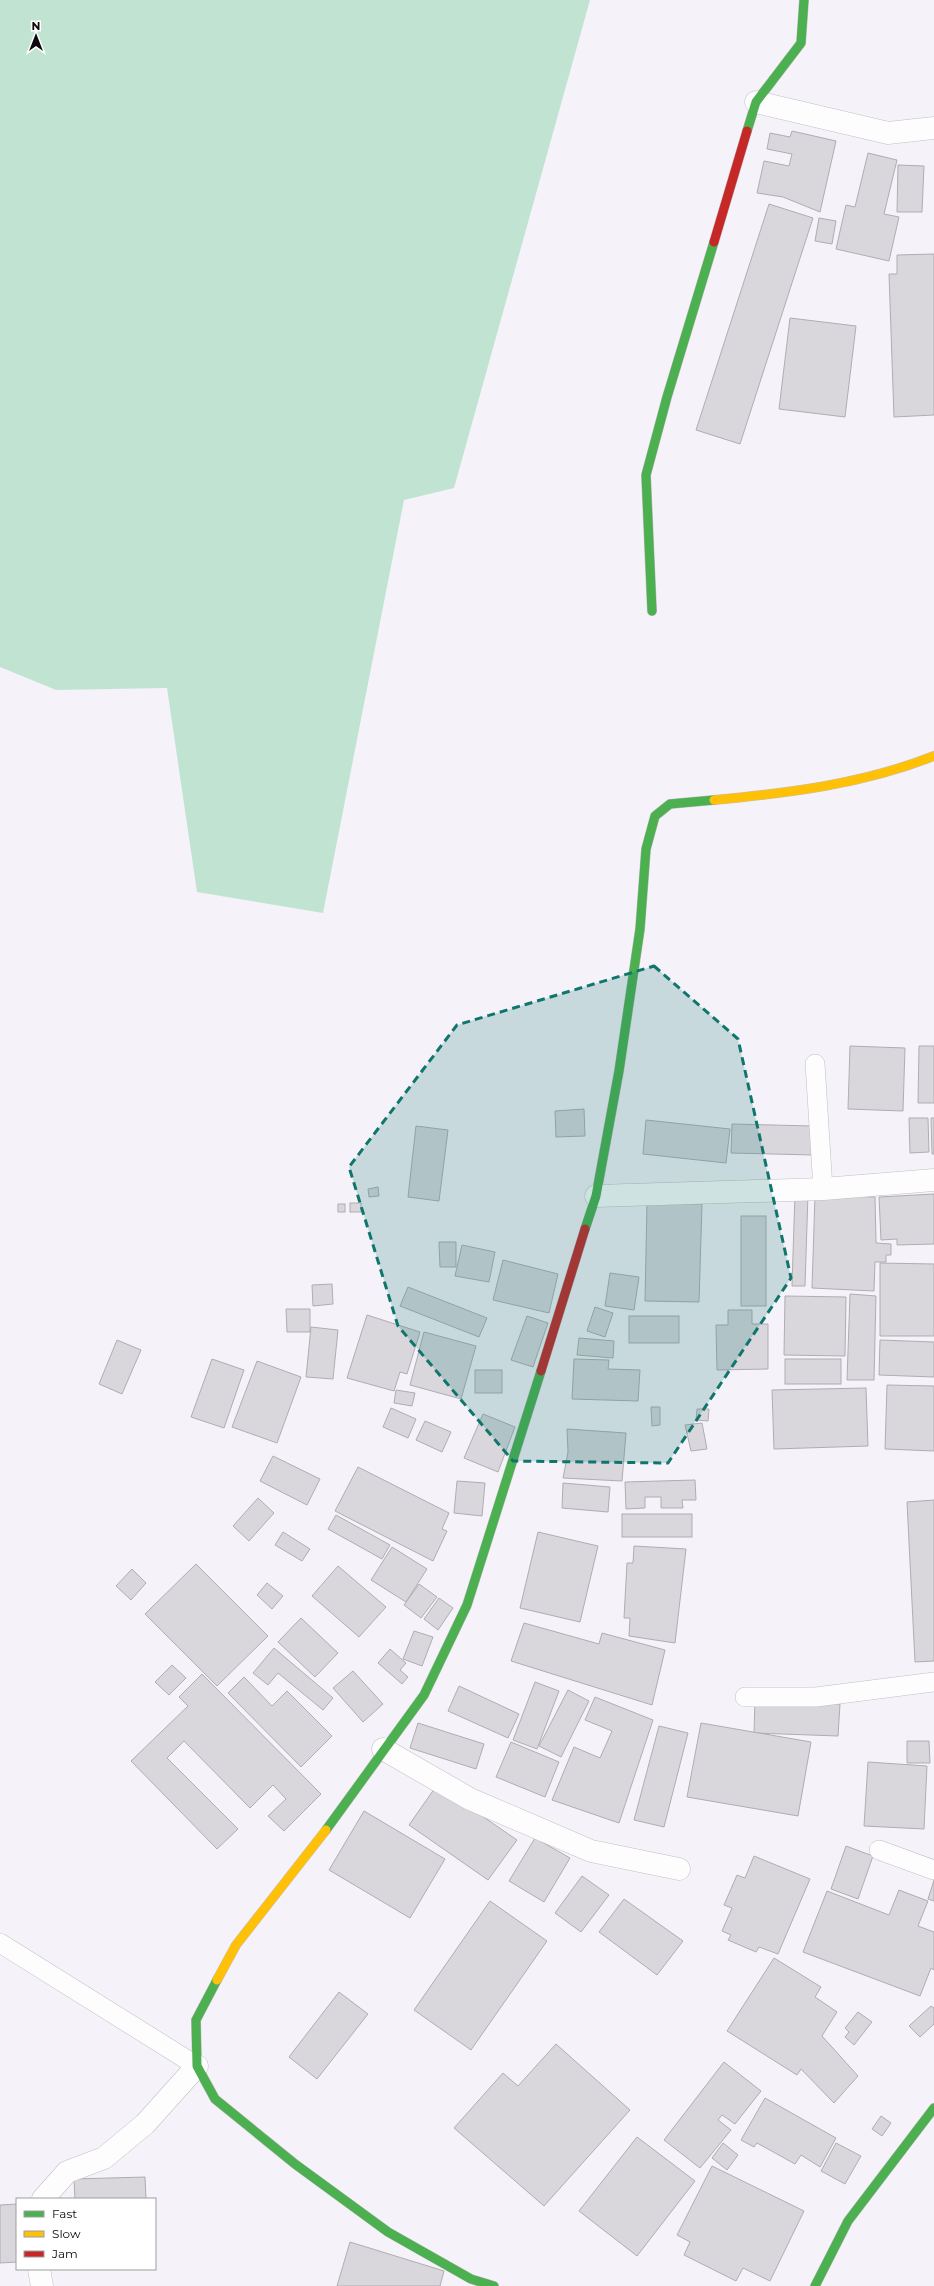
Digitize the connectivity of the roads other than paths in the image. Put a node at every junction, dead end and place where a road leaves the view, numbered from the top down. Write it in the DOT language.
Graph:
graph roads {
  1 [pos="804,0"];
  2 [pos="756,102"];
  3 [pos="934,128"];
  4 [pos="652,611"];
  5 [pos="934,756"];
  6 [pos="815,1064"];
  7 [pos="934,1180"];
  8 [pos="824,1189"];
  9 [pos="596,1196"];
  10 [pos="934,1682"];
  11 [pos="745,1697"];
  12 [pos="384,1749"];
  13 [pos="879,1850"];
  14 [pos="679,1869"];
  15 [pos="934,1870"];
  16 [pos="0,1943"];
  17 [pos="197,2066"];
  18 [pos="934,2108"];
  19 [pos="44,2198"];
  20 [pos="39,2270"];
  21 [pos="42,2286"];
  22 [pos="494,2286"];
  23 [pos="815,2286"];
  1 -- 2 [label="street"];
  2 -- 3 [label="street"];
  2 -- 4 [label="street"];
  5 -- 9 [label="street"];
  6 -- 8 [label="lane"];
  7 -- 8 [label="street"];
  8 -- 9 [label="street"];
  9 -- 12 [label="street"];
  10 -- 11 [label="lane"];
  12 -- 14 [label="street"];
  12 -- 17 [label="street"];
  13 -- 15 [label="lane"];
  16 -- 17 [label="lane"];
  17 -- 19 [label="street"];
  17 -- 22 [label="street"];
  18 -- 23 [label="street"];
  20 -- 21 [label="street"];
}
